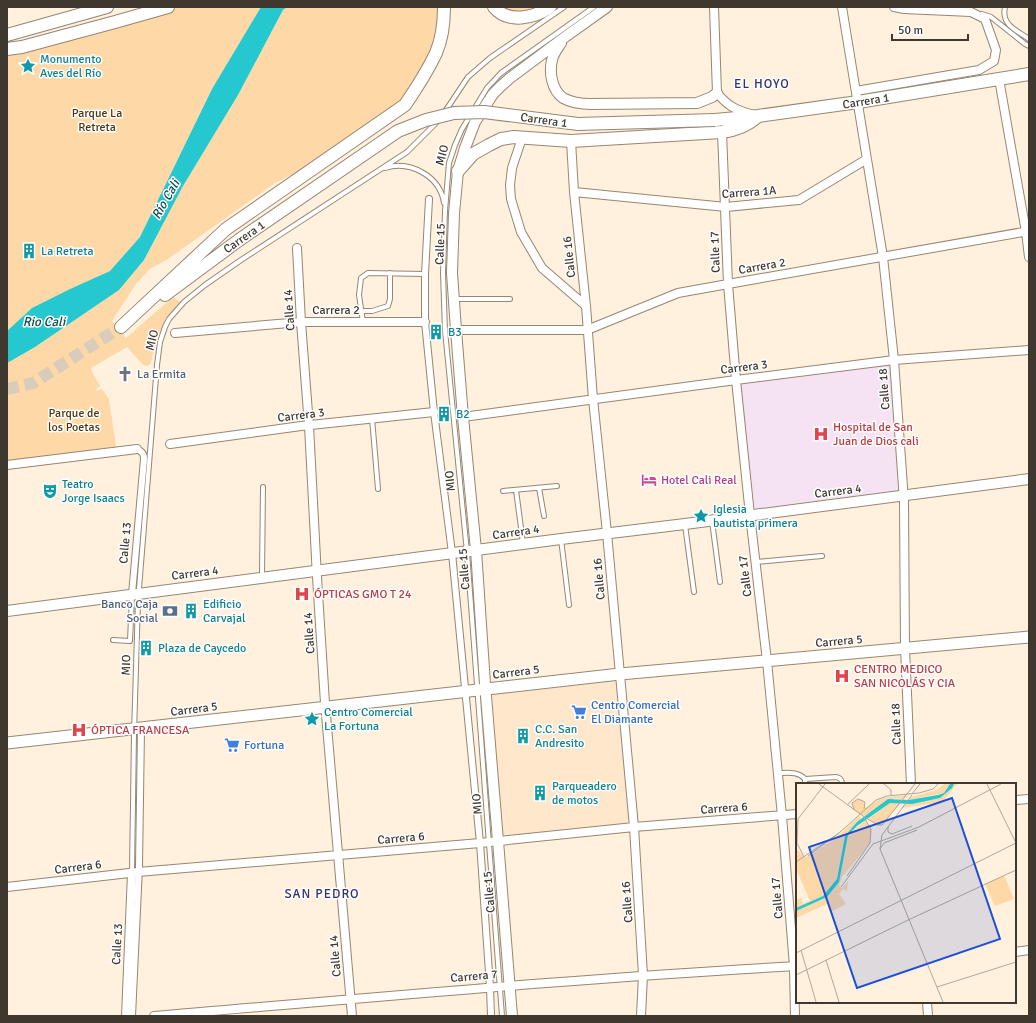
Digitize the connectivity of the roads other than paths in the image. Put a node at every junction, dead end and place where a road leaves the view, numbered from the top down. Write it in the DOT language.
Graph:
graph roads {
  1 [pos="107,7"];
  2 [pos="168,7"];
  3 [pos="444,7"];
  4 [pos="550,7"];
  5 [pos="564,7"];
  6 [pos="594,7"];
  7 [pos="607,7"];
  8 [pos="714,7"];
  9 [pos="842,7"];
  10 [pos="894,7"];
  11 [pos="906,7"];
  12 [pos="1005,7"];
  13 [pos="496,9"];
  14 [pos="7,35"];
  15 [pos="565,37"];
  16 [pos="1029,39"];
  17 [pos="1029,46"];
  18 [pos="7,49"];
  19 [pos="1029,74"];
  20 [pos="999,79"];
  21 [pos="717,93"];
  22 [pos="857,97"];
  23 [pos="758,116"];
  24 [pos="722,132"];
  25 [pos="522,138"];
  26 [pos="571,141"];
  27 [pos="867,159"];
  28 [pos="378,171"];
  29 [pos="458,171"];
  30 [pos="574,192"];
  31 [pos="429,200"];
  32 [pos="726,206"];
  33 [pos="445,211"];
  34 [pos="1028,232"];
  35 [pos="297,248"];
  36 [pos="1029,256"];
  37 [pos="883,257"];
  38 [pos="390,273"];
  39 [pos="425,274"];
  40 [pos="728,284"];
  41 [pos="453,299"];
  42 [pos="510,299"];
  43 [pos="586,306"];
  44 [pos="361,311"];
  45 [pos="301,322"];
  46 [pos="363,322"];
  47 [pos="425,322"];
  48 [pos="456,330"];
  49 [pos="587,330"];
  50 [pos="175,333"];
  51 [pos="1029,350"];
  52 [pos="894,360"];
  53 [pos="736,380"];
  54 [pos="593,399"];
  55 [pos="434,412"];
  56 [pos="463,417"];
  57 [pos="372,418"];
  58 [pos="309,426"];
  59 [pos="170,444"];
  60 [pos="137,449"];
  61 [pos="7,465"];
  62 [pos="1029,479"];
  63 [pos="557,486"];
  64 [pos="263,487"];
  65 [pos="539,488"];
  66 [pos="378,489"];
  67 [pos="516,490"];
  68 [pos="504,491"];
  69 [pos="904,495"];
  70 [pos="750,515"];
  71 [pos="544,516"];
  72 [pos="712,521"];
  73 [pos="685,524"];
  74 [pos="607,533"];
  75 [pos="561,539"];
  76 [pos="523,544"];
  77 [pos="472,551"];
  78 [pos="452,553"];
  79 [pos="822,556"];
  80 [pos="756,562"];
  81 [pos="317,571"];
  82 [pos="262,578"];
  83 [pos="720,582"];
  84 [pos="694,592"];
  85 [pos="135,594"];
  86 [pos="568,605"];
  87 [pos="7,610"];
  88 [pos="1029,638"];
  89 [pos="113,640"];
  90 [pos="905,648"];
  91 [pos="767,661"];
  92 [pos="620,674"];
  93 [pos="481,689"];
  94 [pos="465,691"];
  95 [pos="326,707"];
  96 [pos="137,729"];
  97 [pos="7,743"];
  98 [pos="778,773"];
  99 [pos="805,782"];
  100 [pos="842,783"];
  101 [pos="910,783"];
  102 [pos="1029,799"];
  103 [pos="1016,800"];
  104 [pos="796,814"];
  105 [pos="782,816"];
  106 [pos="634,827"];
  107 [pos="494,841"];
  108 [pos="480,843"];
  109 [pos="338,856"];
  110 [pos="136,874"];
  111 [pos="7,888"];
  112 [pos="1029,950"];
  113 [pos="1016,952"];
  114 [pos="796,966"];
  115 [pos="643,975"];
  116 [pos="505,986"];
  117 [pos="490,987"];
  118 [pos="351,999"];
  119 [pos="927,1003"];
  120 [pos="126,1016"];
  121 [pos="132,1016"];
  122 [pos="154,1016"];
  123 [pos="352,1016"];
  124 [pos="490,1016"];
  125 [pos="502,1016"];
  126 [pos="512,1016"];
  127 [pos="641,1016"];
  128 [pos="795,1016"];
  129 [pos="928,1016"];
  1 -- 14 [label="main road"];
  2 -- 18 [label="main road"];
  3 -- 23 [label="main road, Carrera 1, bridge"];
  4 -- 13 [label="main road"];
  5 -- 28 [label="lane, MIO"];
  6 -- 33 [label="lane, MIO"];
  7 -- 15 [label="street, Calle 15"];
  8 -- 21 [label="street"];
  9 -- 22 [label="street, Calle 18"];
  10 -- 22 [label="street, Carrera 1"];
  11 -- 17 [label="lane"];
  12 -- 16 [label="lane"];
  15 -- 21 [label="street"];
  15 -- 29 [label="street, Calle 15"];
  19 -- 20 [label="main road, Carrera 1"];
  20 -- 22 [label="main road, Carrera 1"];
  20 -- 34 [label="street"];
  21 -- 23 [label="street"];
  22 -- 23 [label="main road, Carrera 1"];
  22 -- 27 [label="street, Calle 18"];
  23 -- 24 [label="main road"];
  24 -- 26 [label="main road"];
  24 -- 32 [label="street, Calle 17"];
  25 -- 26 [label="main road"];
  25 -- 29 [label="main road"];
  25 -- 43 [label="street"];
  26 -- 30 [label="street, Calle 16"];
  27 -- 32 [label="street, Carrera 1A"];
  27 -- 37 [label="street, Calle 18"];
  28 -- 33 [label="lane"];
  28 -- 85 [label="lane, MIO"];
  29 -- 41 [label="street, Calle 15"];
  30 -- 32 [label="street, Carrera 1A"];
  30 -- 43 [label="street, Calle 16"];
  31 -- 39 [label="street, Calle 15"];
  32 -- 40 [label="street, Calle 17"];
  33 -- 77 [label="lane, MIO"];
  34 -- 36 [label="street"];
  34 -- 37 [label="street, Carrera 2"];
  35 -- 45 [label="street, Calle 14"];
  37 -- 40 [label="street, Carrera 2"];
  37 -- 52 [label="street, Calle 18"];
  38 -- 39 [label="lane"];
  38 -- 44 [label="lane"];
  38 -- 44 [label="lane"];
  39 -- 47 [label="street, Calle 15"];
  40 -- 49 [label="street, Carrera 2"];
  40 -- 53 [label="street, Calle 17"];
  41 -- 42 [label="lane"];
  41 -- 48 [label="street, Calle 15"];
  43 -- 49 [label="street, Calle 16"];
  44 -- 46 [label="lane"];
  45 -- 46 [label="street, Carrera 2"];
  45 -- 50 [label="street, Carrera 2"];
  45 -- 58 [label="street, Calle 14"];
  46 -- 47 [label="street, Carrera 2"];
  47 -- 55 [label="street, Calle 15"];
  48 -- 49 [label="street, Carrera 2"];
  48 -- 56 [label="street, Calle 15"];
  49 -- 54 [label="street, Calle 16"];
  51 -- 52 [label="street, Carrera 3"];
  52 -- 53 [label="street, Carrera 3"];
  52 -- 69 [label="street, Calle 18"];
  53 -- 54 [label="street, Carrera 3"];
  53 -- 70 [label="street, Calle 17"];
  54 -- 56 [label="street, Carrera 3"];
  54 -- 74 [label="street, Calle 16"];
  55 -- 57 [label="street, Carrera 3"];
  55 -- 78 [label="street, Calle 15"];
  56 -- 77 [label="street, Calle 15"];
  57 -- 58 [label="street, Carrera 3"];
  57 -- 66 [label="lane"];
  58 -- 59 [label="street, Carrera 3"];
  58 -- 81 [label="street, Calle 14"];
  60 -- 61 [label="street"];
  60 -- 85 [label="street, Calle 13"];
  62 -- 69 [label="street, Carrera 4"];
  63 -- 65 [label="lane"];
  64 -- 82 [label="lane"];
  65 -- 67 [label="lane"];
  65 -- 71 [label="lane"];
  67 -- 68 [label="lane"];
  67 -- 76 [label="lane"];
  69 -- 70 [label="street, Carrera 4"];
  69 -- 90 [label="street, Calle 18"];
  70 -- 72 [label="street, Carrera 4"];
  70 -- 80 [label="street, Calle 17"];
  72 -- 73 [label="street, Carrera 4"];
  72 -- 83 [label="lane"];
  73 -- 74 [label="street, Carrera 4"];
  73 -- 84 [label="lane"];
  74 -- 75 [label="street, Carrera 4"];
  74 -- 92 [label="street, Calle 16"];
  75 -- 76 [label="street, Carrera 4"];
  75 -- 86 [label="lane"];
  76 -- 77 [label="street, Carrera 4"];
  77 -- 78 [label="street, Carrera 4"];
  77 -- 93 [label="street, Calle 15"];
  78 -- 81 [label="street, Carrera 4"];
  78 -- 94 [label="street, Calle 15"];
  79 -- 80 [label="lane"];
  80 -- 91 [label="street, Calle 17"];
  81 -- 82 [label="street, Carrera 4"];
  81 -- 95 [label="street, Calle 14"];
  82 -- 85 [label="street, Carrera 4"];
  85 -- 87 [label="street, Carrera 4"];
  85 -- 89 [label="lane"];
  85 -- 96 [label="lane, MIO"];
  88 -- 90 [label="main road, Carrera 5"];
  90 -- 91 [label="main road, Carrera 5"];
  90 -- 101 [label="street, Calle 18"];
  91 -- 92 [label="main road, Carrera 5"];
  91 -- 98 [label="street, Calle 17"];
  92 -- 93 [label="main road, Carrera 5"];
  92 -- 106 [label="street, Calle 16"];
  93 -- 94 [label="main road, Carrera 5"];
  93 -- 107 [label="street, Calle 15"];
  94 -- 95 [label="main road, Carrera 5"];
  94 -- 108 [label="street, Calle 15"];
  95 -- 96 [label="main road, Carrera 5"];
  95 -- 109 [label="street, Calle 14"];
  96 -- 97 [label="main road, Carrera 5"];
  96 -- 110 [label="street"];
  98 -- 99 [label="lane"];
  98 -- 105 [label="street, Calle 17"];
  99 -- 100 [label="lane"];
  102 -- 103 [label="street"];
  104 -- 105 [label="street, Carrera 6"];
  105 -- 106 [label="street, Carrera 6"];
  105 -- 114 [label="street, Calle 17"];
  106 -- 107 [label="street, Carrera 6"];
  106 -- 115 [label="street, Calle 16"];
  107 -- 108 [label="street, Carrera 6"];
  107 -- 116 [label="street, Calle 15"];
  108 -- 109 [label="street, Carrera 6"];
  108 -- 117 [label="street, Calle 15"];
  109 -- 110 [label="street, Carrera 6"];
  109 -- 118 [label="street, Calle 14"];
  110 -- 111 [label="street, Carrera 6"];
  110 -- 120 [label="street, Calle 13"];
  110 -- 121 [label="street, Calle 13"];
  112 -- 113 [label="street"];
  114 -- 115 [label="street, Carrera 7"];
  114 -- 128 [label="street, Calle 17"];
  115 -- 116 [label="street, Carrera 7"];
  115 -- 127 [label="street, Calle 16"];
  116 -- 117 [label="street, Carrera 7"];
  116 -- 125 [label="lane"];
  116 -- 126 [label="street, Calle 15"];
  117 -- 118 [label="street, Carrera 7"];
  117 -- 124 [label="street, Calle 15"];
  118 -- 122 [label="street, Carrera 7"];
  118 -- 123 [label="street, Calle 14"];
  119 -- 129 [label="street"];
}
